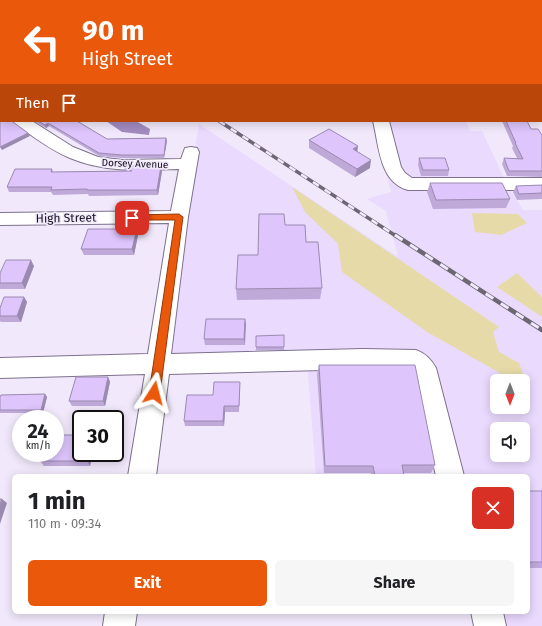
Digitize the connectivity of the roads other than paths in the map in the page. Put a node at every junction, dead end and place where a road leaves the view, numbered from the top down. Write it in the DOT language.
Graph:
graph roads {
  1 [pos="23,122"];
  2 [pos="381,122"];
  3 [pos="542,184"];
  4 [pos="179,217"];
  5 [pos="0,219"];
  6 [pos="159,365"];
  7 [pos="0,368"];
  8 [pos="142,474"];
  9 [pos="450,474"];
  10 [pos="121,614"];
  11 [pos="487,614"];
  12 [pos="119,626"];
  13 [pos="490,626"];
  1 -- 4 [label="street, Dorsey Avenue"];
  2 -- 3 [label="street"];
  4 -- 5 [label="street, High Street"];
  4 -- 6 [label="street"];
  6 -- 7 [label="street"];
  6 -- 8 [label="street"];
  6 -- 9 [label="street"];
  10 -- 12 [label="street"];
  11 -- 13 [label="street"];
}
